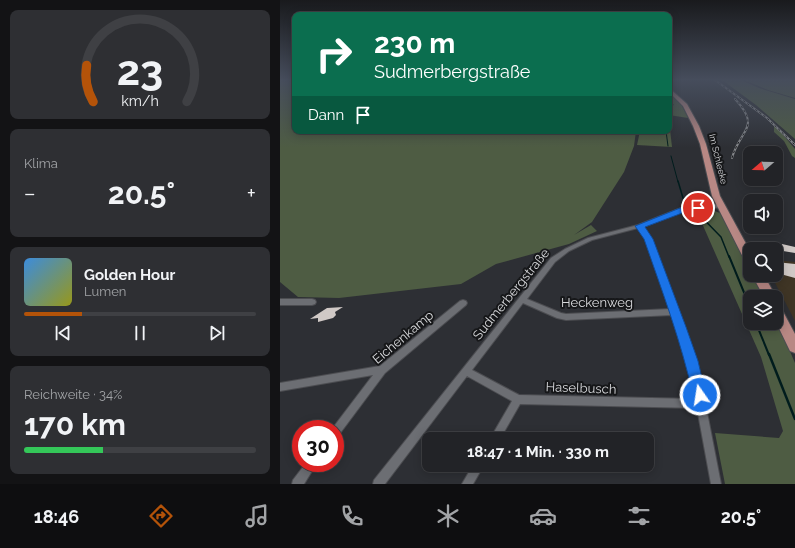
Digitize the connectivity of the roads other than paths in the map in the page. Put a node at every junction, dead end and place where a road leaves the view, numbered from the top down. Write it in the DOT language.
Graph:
graph roads {
  1 [pos="683,103"];
  2 [pos="721,206"];
  3 [pos="640,226"];
  4 [pos="743,248"];
  5 [pos="522,300"];
  6 [pos="280,302"];
  7 [pos="312,302"];
  8 [pos="463,304"];
  9 [pos="675,312"];
  10 [pos="783,323"];
  11 [pos="795,347"];
  12 [pos="382,370"];
  13 [pos="466,371"];
  14 [pos="280,387"];
  15 [pos="518,399"];
  16 [pos="702,404"];
  17 [pos="344,421"];
  18 [pos="499,432"];
  19 [pos="305,472"];
  20 [pos="475,472"];
  21 [pos="296,484"];
  22 [pos="378,484"];
  23 [pos="467,484"];
  24 [pos="716,484"];
  1 -- 2 [label="main road, Im Schleeke"];
  2 -- 3 [label="street, Sudmerbergstraße"];
  2 -- 4 [label="main road, Im Schleeke"];
  3 -- 5 [label="street, Sudmerbergstraße"];
  3 -- 9 [label="street"];
  5 -- 9 [label="street, Heckenweg"];
  5 -- 13 [label="street, Sudmerbergstraße"];
  6 -- 7 [label="street"];
  8 -- 12 [label="street, Eichenkamp"];
  9 -- 16 [label="street"];
  10 -- 11 [label="main road"];
  12 -- 14 [label="street"];
  12 -- 17 [label="street, Eichenkamp"];
  13 -- 15 [label="street, Haselbusch"];
  13 -- 22 [label="street, Sudmerbergstraße"];
  15 -- 16 [label="street, Haselbusch"];
  15 -- 18 [label="street"];
  16 -- 24 [label="street"];
  19 -- 21 [label="street"];
  20 -- 23 [label="street"];
}
